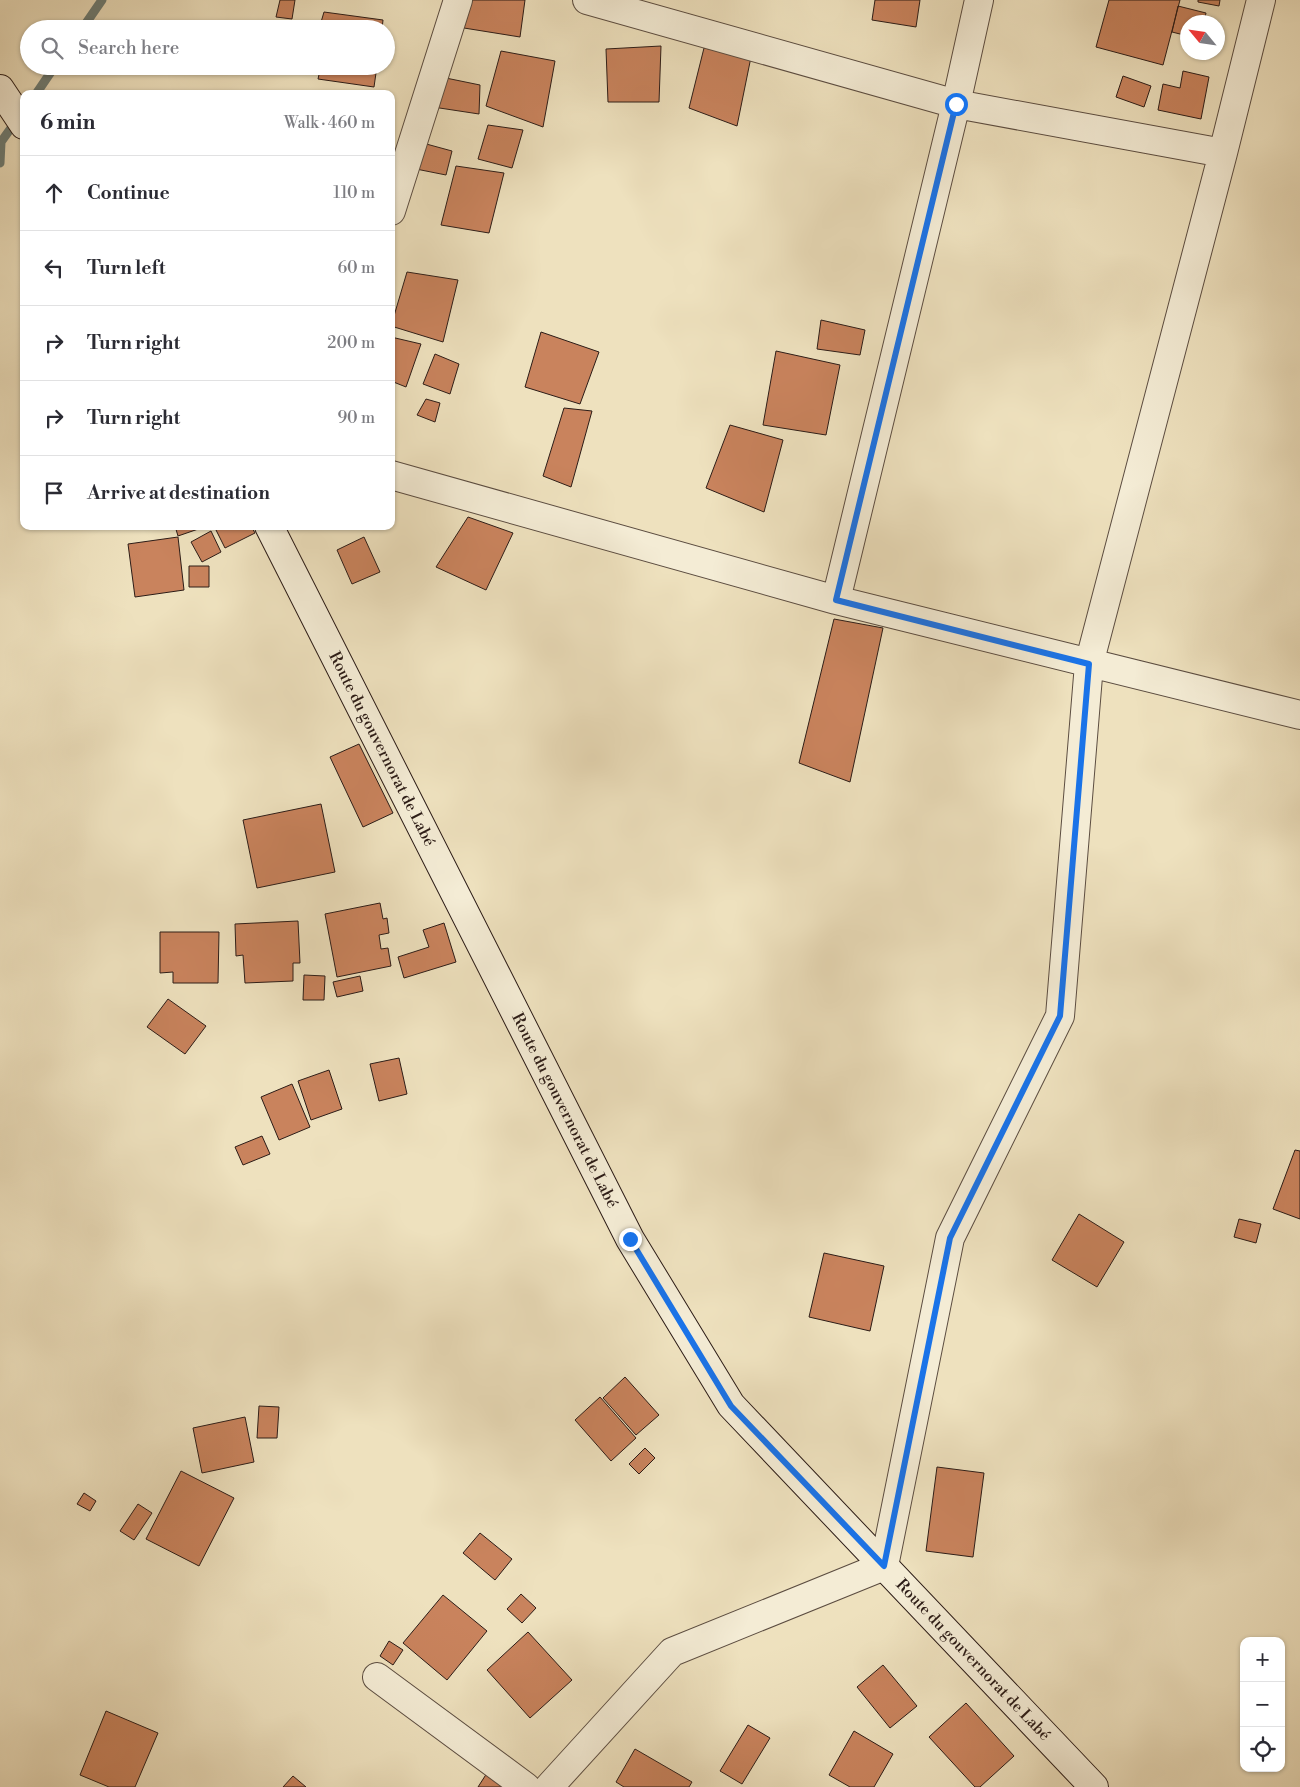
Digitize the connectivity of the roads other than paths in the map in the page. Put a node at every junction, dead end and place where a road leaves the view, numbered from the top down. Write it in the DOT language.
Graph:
graph roads {
  1 [pos="458,0"];
  2 [pos="588,0"];
  3 [pos="979,0"];
  4 [pos="1261,0"];
  5 [pos="0,89"];
  6 [pos="956,104"];
  7 [pos="20,119"];
  8 [pos="1223,153"];
  9 [pos="395,198"];
  10 [pos="395,476"];
  11 [pos="270,530"];
  12 [pos="836,600"];
  13 [pos="1089,664"];
  14 [pos="1300,715"];
  15 [pos="884,1566"];
  16 [pos="377,1677"];
  17 [pos="526,1787"];
  18 [pos="550,1787"];
  19 [pos="1094,1787"];
  1 -- 9 [label="street"];
  2 -- 6 [label="street"];
  3 -- 6 [label="street"];
  4 -- 8 [label="street"];
  5 -- 7 [label="street"];
  6 -- 8 [label="street"];
  6 -- 12 [label="street"];
  8 -- 13 [label="street"];
  10 -- 12 [label="street"];
  11 -- 15 [label="street, Route du gouvernorat de Labé"];
  12 -- 13 [label="street"];
  13 -- 14 [label="street"];
  13 -- 15 [label="street"];
  15 -- 18 [label="street"];
  15 -- 19 [label="street, Route du gouvernorat de Labé"];
  16 -- 17 [label="street"];
}
